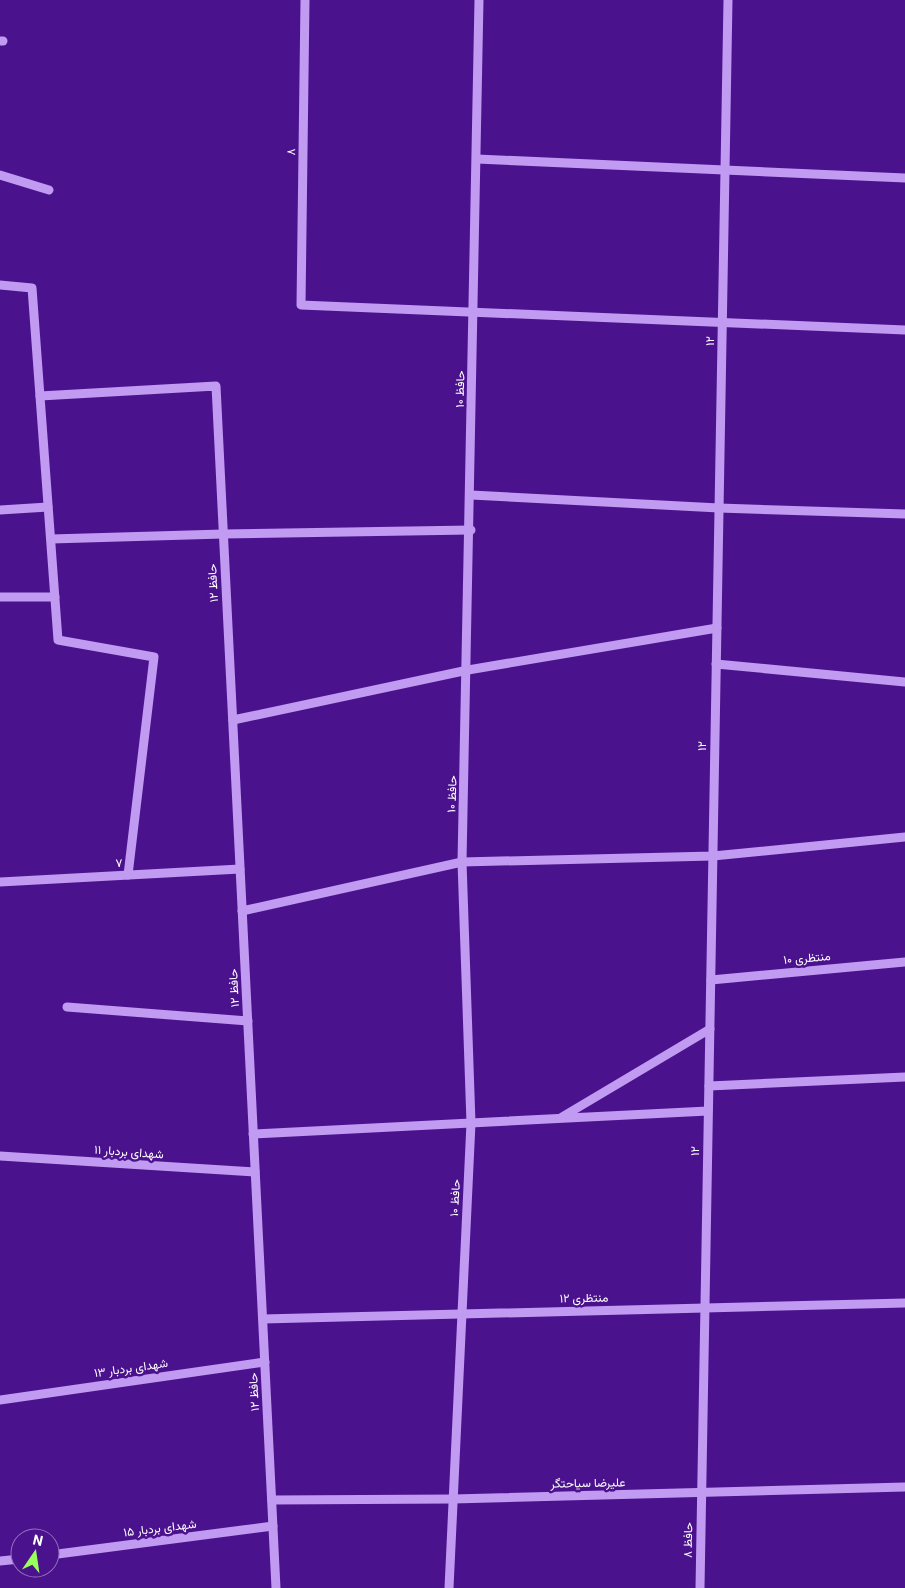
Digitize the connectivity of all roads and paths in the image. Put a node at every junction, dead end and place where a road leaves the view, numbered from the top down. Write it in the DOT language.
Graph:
graph roads {
  1 [pos="305,0"];
  2 [pos="480,0"];
  3 [pos="728,0"];
  4 [pos="477,159"];
  5 [pos="726,170"];
  6 [pos="0,175"];
  7 [pos="905,178"];
  8 [pos="49,190"];
  9 [pos="0,285"];
  10 [pos="474,313"];
  11 [pos="723,323"];
  12 [pos="905,330"];
  13 [pos="40,396"];
  14 [pos="471,495"];
  15 [pos="48,508"];
  16 [pos="719,508"];
  17 [pos="0,510"];
  18 [pos="905,514"];
  19 [pos="470,530"];
  20 [pos="224,534"];
  21 [pos="51,539"];
  22 [pos="0,597"];
  23 [pos="55,597"];
  24 [pos="717,628"];
  25 [pos="716,664"];
  26 [pos="468,670"];
  27 [pos="905,682"];
  28 [pos="233,720"];
  29 [pos="905,837"];
  30 [pos="712,856"];
  31 [pos="462,862"];
  32 [pos="240,869"];
  33 [pos="128,875"];
  34 [pos="0,882"];
  35 [pos="242,910"];
  36 [pos="905,962"];
  37 [pos="711,980"];
  38 [pos="67,1007"];
  39 [pos="248,1021"];
  40 [pos="710,1029"];
  41 [pos="905,1077"];
  42 [pos="708,1086"];
  43 [pos="708,1111"];
  44 [pos="560,1119"];
  45 [pos="471,1123"];
  46 [pos="254,1134"];
  47 [pos="0,1156"];
  48 [pos="256,1172"];
  49 [pos="905,1303"];
  50 [pos="705,1308"];
  51 [pos="462,1313"];
  52 [pos="263,1319"];
  53 [pos="265,1362"];
  54 [pos="0,1400"];
  55 [pos="905,1487"];
  56 [pos="702,1493"];
  57 [pos="453,1499"];
  58 [pos="272,1500"];
  59 [pos="273,1526"];
  60 [pos="60,1554"];
  61 [pos="276,1588"];
  62 [pos="449,1588"];
  63 [pos="700,1588"];
  1 -- 10 [label="street, ۸"];
  2 -- 4 [label="street, حافظ ۱۰"];
  3 -- 5 [label="street, ۱۲"];
  4 -- 5 [label="street"];
  4 -- 10 [label="street, حافظ ۱۰"];
  5 -- 7 [label="street"];
  5 -- 11 [label="street, ۱۲"];
  6 -- 8 [label="street"];
  9 -- 13 [label="street"];
  10 -- 11 [label="street"];
  10 -- 14 [label="street, حافظ ۱۰"];
  11 -- 12 [label="street"];
  11 -- 16 [label="street, ۱۲"];
  13 -- 15 [label="street"];
  13 -- 20 [label="street, حافظ ۱۲"];
  14 -- 16 [label="street"];
  14 -- 19 [label="street, حافظ ۱۰"];
  15 -- 17 [label="street"];
  15 -- 21 [label="street"];
  16 -- 18 [label="street"];
  16 -- 24 [label="street, ۱۲"];
  19 -- 20 [label="street"];
  19 -- 26 [label="street, حافظ ۱۰"];
  20 -- 21 [label="street"];
  20 -- 28 [label="street, حافظ ۱۲"];
  21 -- 23 [label="street"];
  22 -- 23 [label="street"];
  23 -- 33 [label="street"];
  24 -- 25 [label="street, ۱۲"];
  24 -- 26 [label="street"];
  25 -- 27 [label="street"];
  25 -- 30 [label="street, ۱۲"];
  26 -- 28 [label="street"];
  26 -- 31 [label="street, حافظ ۱۰"];
  28 -- 32 [label="street, حافظ ۱۲"];
  29 -- 30 [label="street"];
  30 -- 31 [label="street"];
  30 -- 37 [label="street, ۱۲"];
  31 -- 35 [label="street"];
  31 -- 45 [label="street, حافظ ۱۰"];
  32 -- 33 [label="street, ۷"];
  32 -- 35 [label="street, حافظ ۱۲"];
  33 -- 34 [label="street, ۷"];
  35 -- 39 [label="street, حافظ ۱۲"];
  36 -- 37 [label="street, منتظری ۱۰"];
  37 -- 40 [label="street, ۱۲"];
  38 -- 39 [label="street"];
  39 -- 46 [label="street, حافظ ۱۲"];
  40 -- 42 [label="street, ۱۲"];
  40 -- 44 [label="street"];
  41 -- 42 [label="street"];
  42 -- 43 [label="street, ۱۲"];
  43 -- 44 [label="street"];
  43 -- 50 [label="street, ۱۲"];
  44 -- 45 [label="street"];
  45 -- 46 [label="street"];
  45 -- 51 [label="street, حافظ ۱۰"];
  46 -- 48 [label="street, حافظ ۱۲"];
  47 -- 48 [label="street, شهدای بردبار ۱۱"];
  48 -- 52 [label="street, حافظ ۱۲"];
  49 -- 50 [label="street, منتظری ۱۲"];
  50 -- 51 [label="street, منتظری ۱۲"];
  50 -- 56 [label="street, ۱۲"];
  51 -- 52 [label="street, منتظری ۱۲"];
  51 -- 57 [label="street, حافظ ۱۰"];
  52 -- 53 [label="street, حافظ ۱۲"];
  53 -- 54 [label="street, شهدای بردبار ۱۳"];
  53 -- 58 [label="street, حافظ ۱۲"];
  55 -- 56 [label="street, علیرضا سیاحتگر"];
  56 -- 57 [label="street, علیرضا سیاحتگر"];
  56 -- 63 [label="street, حافظ ۸"];
  57 -- 58 [label="street, علیرضا سیاحتگر"];
  57 -- 62 [label="street, حافظ ۱۰"];
  58 -- 59 [label="street, حافظ ۱۲"];
  59 -- 60 [label="street, شهدای بردبار ۱۵"];
  59 -- 61 [label="street, حافظ ۱۲"];
}
